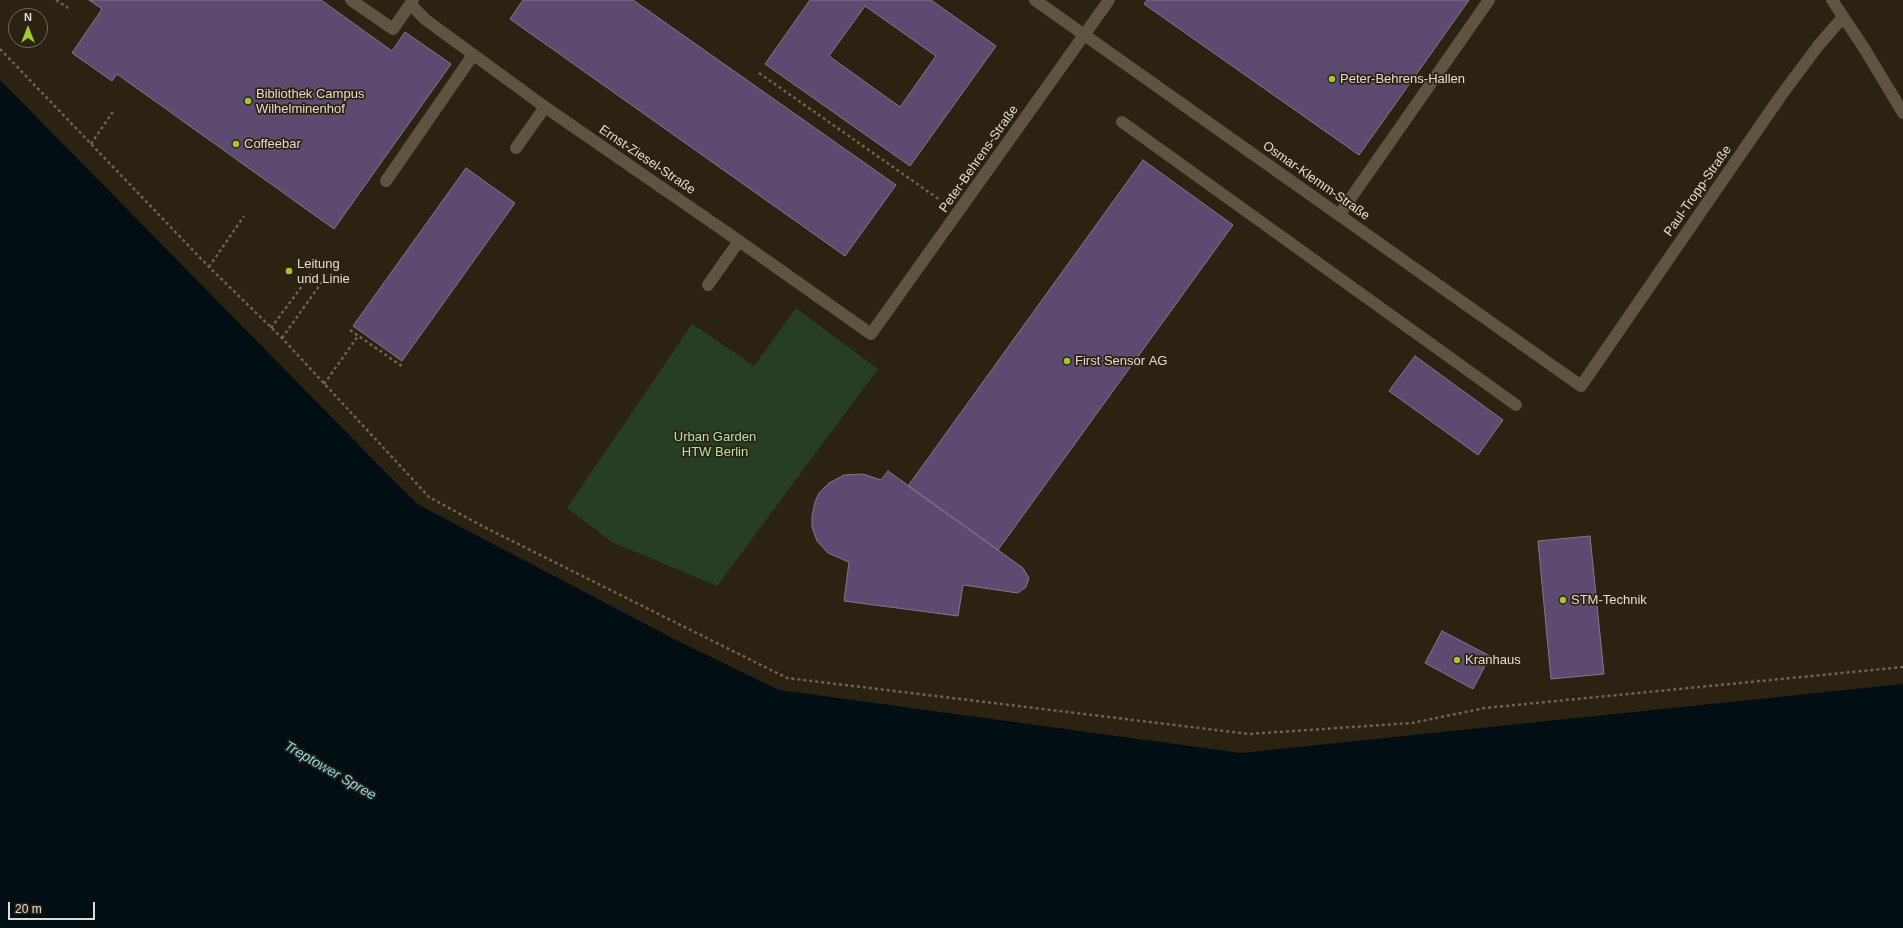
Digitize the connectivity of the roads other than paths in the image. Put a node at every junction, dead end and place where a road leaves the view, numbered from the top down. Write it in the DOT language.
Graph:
graph roads {
  1 [pos="351,0"];
  2 [pos="1035,0"];
  3 [pos="1109,0"];
  4 [pos="1489,0"];
  5 [pos="1832,0"];
  6 [pos="412,2"];
  7 [pos="1843,17"];
  8 [pos="1085,35"];
  9 [pos="473,55"];
  10 [pos="545,107"];
  11 [pos="1903,113"];
  12 [pos="1122,122"];
  13 [pos="516,148"];
  14 [pos="386,181"];
  15 [pos="1339,215"];
  16 [pos="740,241"];
  17 [pos="708,285"];
  18 [pos="871,334"];
  19 [pos="1582,386"];
  20 [pos="1516,406"];
  1 -- 6 [label="street"];
  2 -- 8 [label="street, Osmar-Klemm-Straße"];
  3 -- 8 [label="street, Peter-Behrens-Straße"];
  4 -- 15 [label="street"];
  5 -- 7 [label="street"];
  6 -- 9 [label="street, Ernst-Ziesel-Straße"];
  7 -- 11 [label="street"];
  7 -- 19 [label="street, Paul-Tropp-Straße"];
  8 -- 15 [label="street, Osmar-Klemm-Straße"];
  8 -- 18 [label="street, Peter-Behrens-Straße"];
  9 -- 10 [label="street, Ernst-Ziesel-Straße"];
  9 -- 14 [label="street"];
  10 -- 13 [label="street"];
  10 -- 16 [label="street, Ernst-Ziesel-Straße"];
  12 -- 20 [label="street"];
  15 -- 19 [label="street, Osmar-Klemm-Straße"];
  16 -- 17 [label="street"];
  16 -- 18 [label="street, Ernst-Ziesel-Straße"];
}
